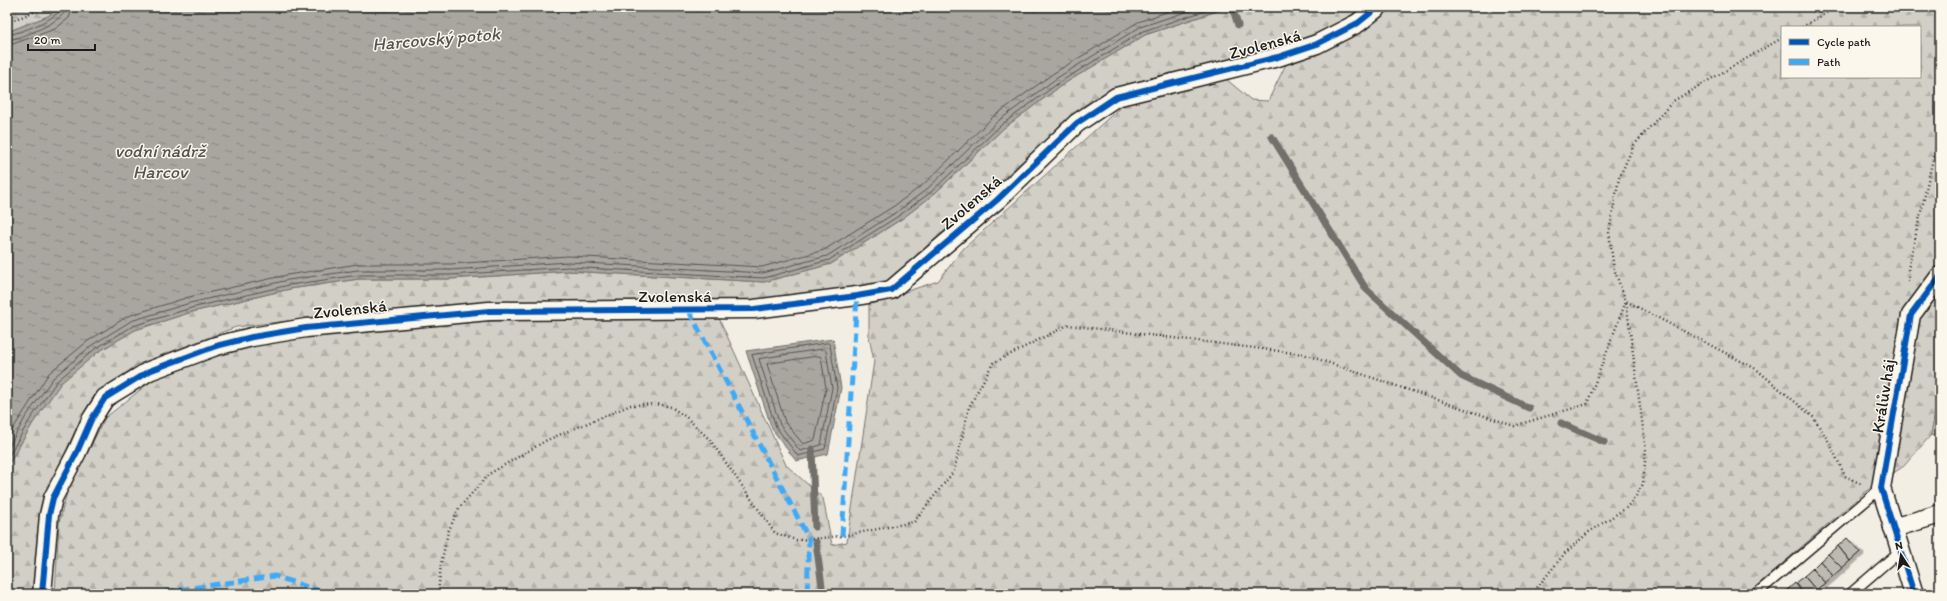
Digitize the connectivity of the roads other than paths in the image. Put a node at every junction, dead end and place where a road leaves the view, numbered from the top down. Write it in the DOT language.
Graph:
graph roads {
  1 [pos="1378,7"];
  2 [pos="1940,276"];
  3 [pos="1881,488"];
  4 [pos="1940,514"];
  5 [pos="1893,528"];
  6 [pos="1900,551"];
  7 [pos="42,594"];
  8 [pos="1756,594"];
  9 [pos="1850,594"];
  10 [pos="1914,594"];
  1 -- 7 [label="street, Zvolenská"];
  2 -- 3 [label="street, Králův háj"];
  3 -- 5 [label="street, Králův háj"];
  3 -- 8 [label="lane"];
  4 -- 5 [label="street"];
  5 -- 6 [label="street, Králův háj"];
  6 -- 9 [label="lane"];
  6 -- 10 [label="street, Králův háj"];
}
